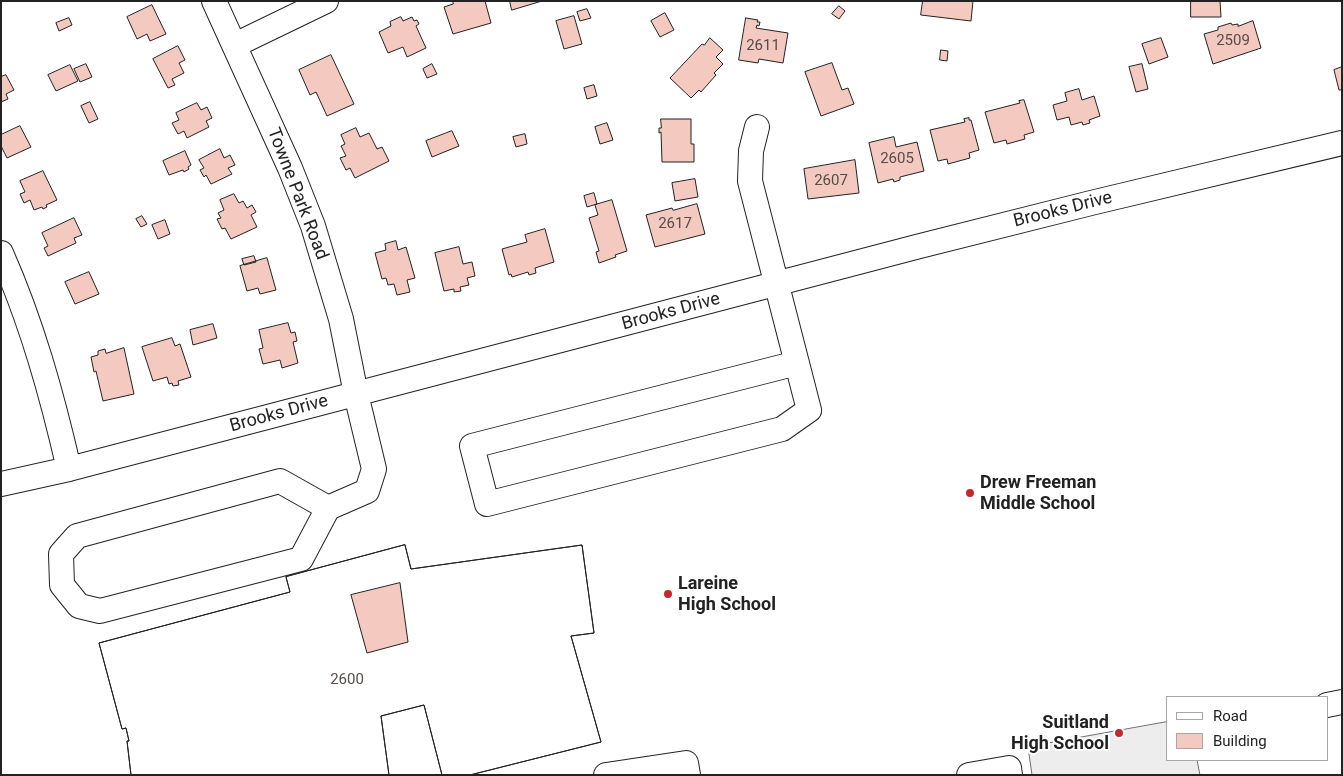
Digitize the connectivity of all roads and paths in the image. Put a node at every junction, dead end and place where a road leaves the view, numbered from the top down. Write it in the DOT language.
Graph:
graph roads {
  1 [pos="214,1"];
  2 [pos="326,1"];
  3 [pos="235,45"];
  4 [pos="757,127"];
  5 [pos="1342,143"];
  6 [pos="1,253"];
  7 [pos="776,285"];
  8 [pos="797,363"];
  9 [pos="356,394"];
  10 [pos="69,469"];
  11 [pos="1,484"];
  12 [pos="328,508"];
  13 [pos="1342,702"];
  14 [pos="1328,705"];
  15 [pos="606,775"];
  16 [pos="688,775"];
  17 [pos="969,775"];
  18 [pos="1010,775"];
  1 -- 3 [label="street, Towne Park Road"];
  2 -- 3 [label="street"];
  3 -- 9 [label="street, Towne Park Road"];
  4 -- 7 [label="street"];
  5 -- 7 [label="street, Brooks Drive"];
  6 -- 10 [label="street"];
  7 -- 8 [label="street"];
  7 -- 9 [label="street, Brooks Drive"];
  8 -- 8 [label="street"];
  9 -- 10 [label="street, Brooks Drive"];
  9 -- 12 [label="street, Towne Park Road"];
  10 -- 11 [label="street, Brooks Drive"];
  12 -- 12 [label="street"];
  13 -- 14 [label="street"];
  15 -- 16 [label="street"];
  17 -- 18 [label="street"];
}
